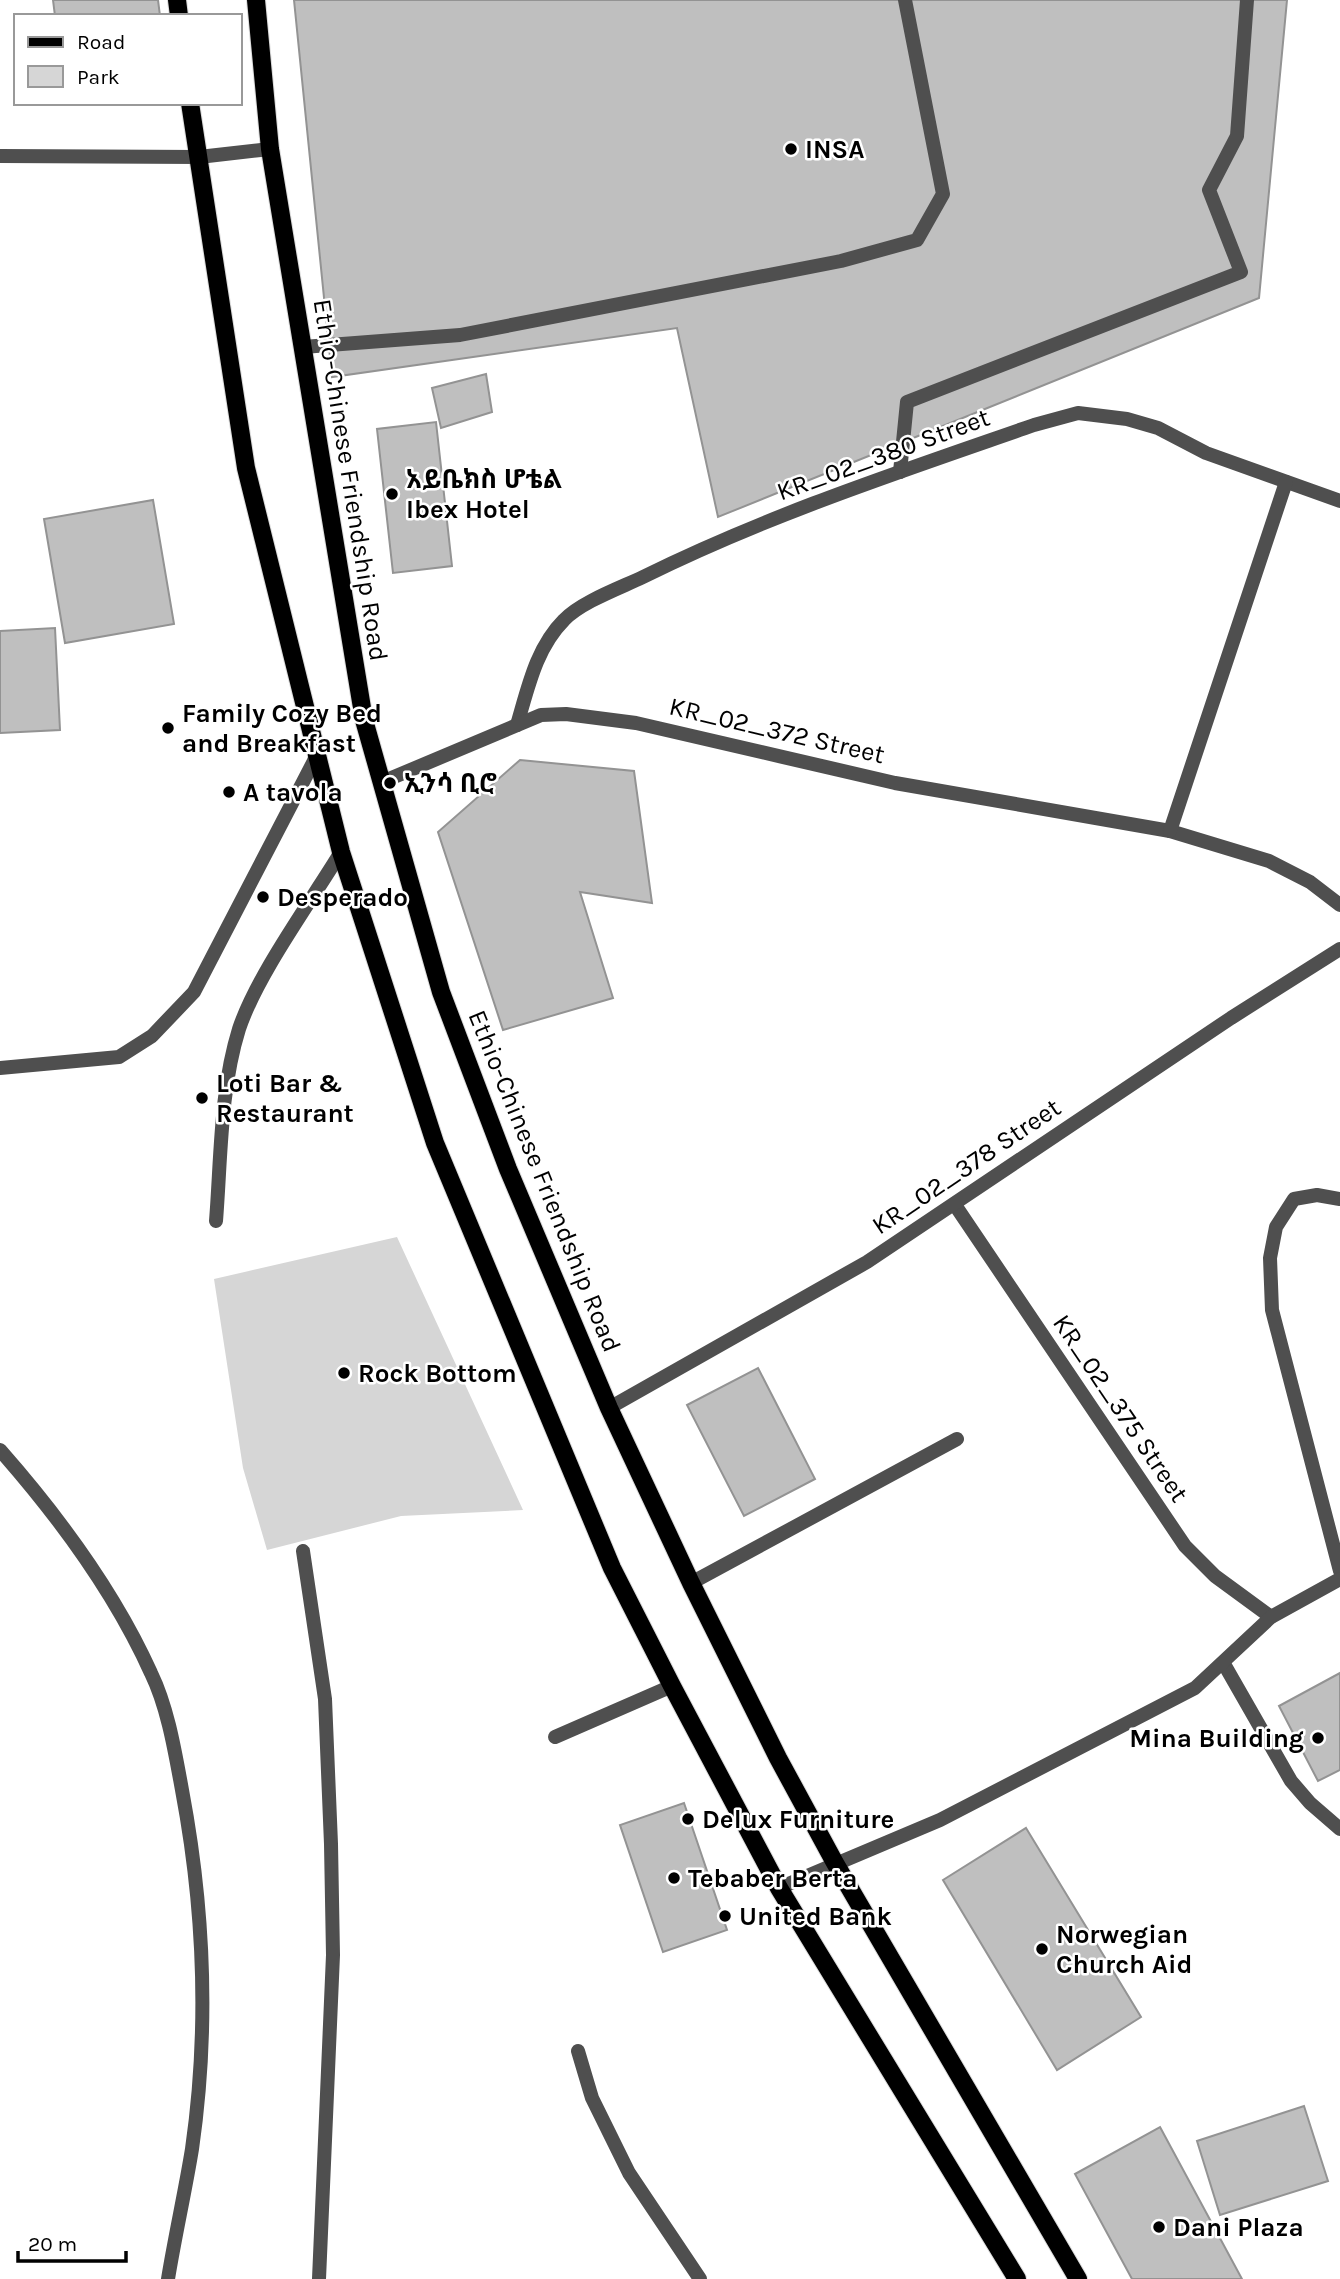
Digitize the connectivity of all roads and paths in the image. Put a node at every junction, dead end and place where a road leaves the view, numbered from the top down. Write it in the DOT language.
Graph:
graph roads {
  1 [pos="256,0"];
  2 [pos="905,0"];
  3 [pos="1247,0"];
  4 [pos="190,105"];
  5 [pos="270,149"];
  6 [pos="0,156"];
  7 [pos="199,157"];
  8 [pos="303,346"];
  9 [pos="900,472"];
  10 [pos="1286,482"];
  11 [pos="1340,501"];
  12 [pos="517,725"];
  13 [pos="316,757"];
  14 [pos="382,782"];
  15 [pos="1170,831"];
  16 [pos="341,852"];
  17 [pos="1340,905"];
  18 [pos="1340,949"];
  19 [pos="1333,960"];
  20 [pos="0,1068"];
  21 [pos="1340,1199"];
  22 [pos="955,1205"];
  23 [pos="216,1221"];
  24 [pos="609,1408"];
  25 [pos="957,1439"];
  26 [pos="0,1450"];
  27 [pos="303,1551"];
  28 [pos="1340,1571"];
  29 [pos="1340,1578"];
  30 [pos="691,1583"];
  31 [pos="1271,1617"];
  32 [pos="1224,1664"];
  33 [pos="672,1686"];
  34 [pos="555,1737"];
  35 [pos="1340,1829"];
  36 [pos="835,1863"];
  37 [pos="779,1888"];
  38 [pos="578,2051"];
  39 [pos="167,2279"];
  40 [pos="319,2279"];
  41 [pos="700,2279"];
  42 [pos="1017,2279"];
  43 [pos="1078,2279"];
  1 -- 5 [label="main road, Ethio-Chinese Friendship Road"];
  2 -- 8 [label="street"];
  3 -- 9 [label="street"];
  4 -- 7 [label="main road"];
  5 -- 7 [label="street"];
  5 -- 8 [label="main road, Ethio-Chinese Friendship Road"];
  6 -- 7 [label="street"];
  7 -- 13 [label="main road"];
  8 -- 14 [label="main road, Ethio-Chinese Friendship Road"];
  9 -- 10 [label="street, KR_02_380 Street"];
  9 -- 12 [label="street, KR_02_380 Street"];
  10 -- 11 [label="street, KR_02_380 Street"];
  10 -- 15 [label="street"];
  12 -- 14 [label="street, KR_02_372 Street"];
  12 -- 15 [label="street, KR_02_372 Street"];
  13 -- 16 [label="main road"];
  13 -- 20 [label="street"];
  14 -- 24 [label="main road, Ethio-Chinese Friendship Road"];
  15 -- 17 [label="street, KR_02_372 Street"];
  16 -- 23 [label="street"];
  16 -- 33 [label="main road"];
  18 -- 19 [label="street, KR_02_378 Street"];
  19 -- 22 [label="street, KR_02_378 Street"];
  21 -- 28 [label="street"];
  22 -- 24 [label="street, KR_02_378 Street"];
  22 -- 31 [label="street, KR_02_375 Street"];
  24 -- 30 [label="main road, Ethio-Chinese Friendship Road"];
  25 -- 30 [label="street"];
  26 -- 39 [label="street"];
  27 -- 40 [label="street"];
  29 -- 31 [label="street"];
  30 -- 36 [label="main road, Ethio-Chinese Friendship Road"];
  31 -- 32 [label="street"];
  32 -- 35 [label="street"];
  32 -- 36 [label="street"];
  33 -- 34 [label="street"];
  33 -- 37 [label="main road"];
  36 -- 37 [label="street"];
  36 -- 43 [label="main road, Ethio-Chinese Friendship Road"];
  37 -- 42 [label="main road"];
  38 -- 41 [label="street"];
}
